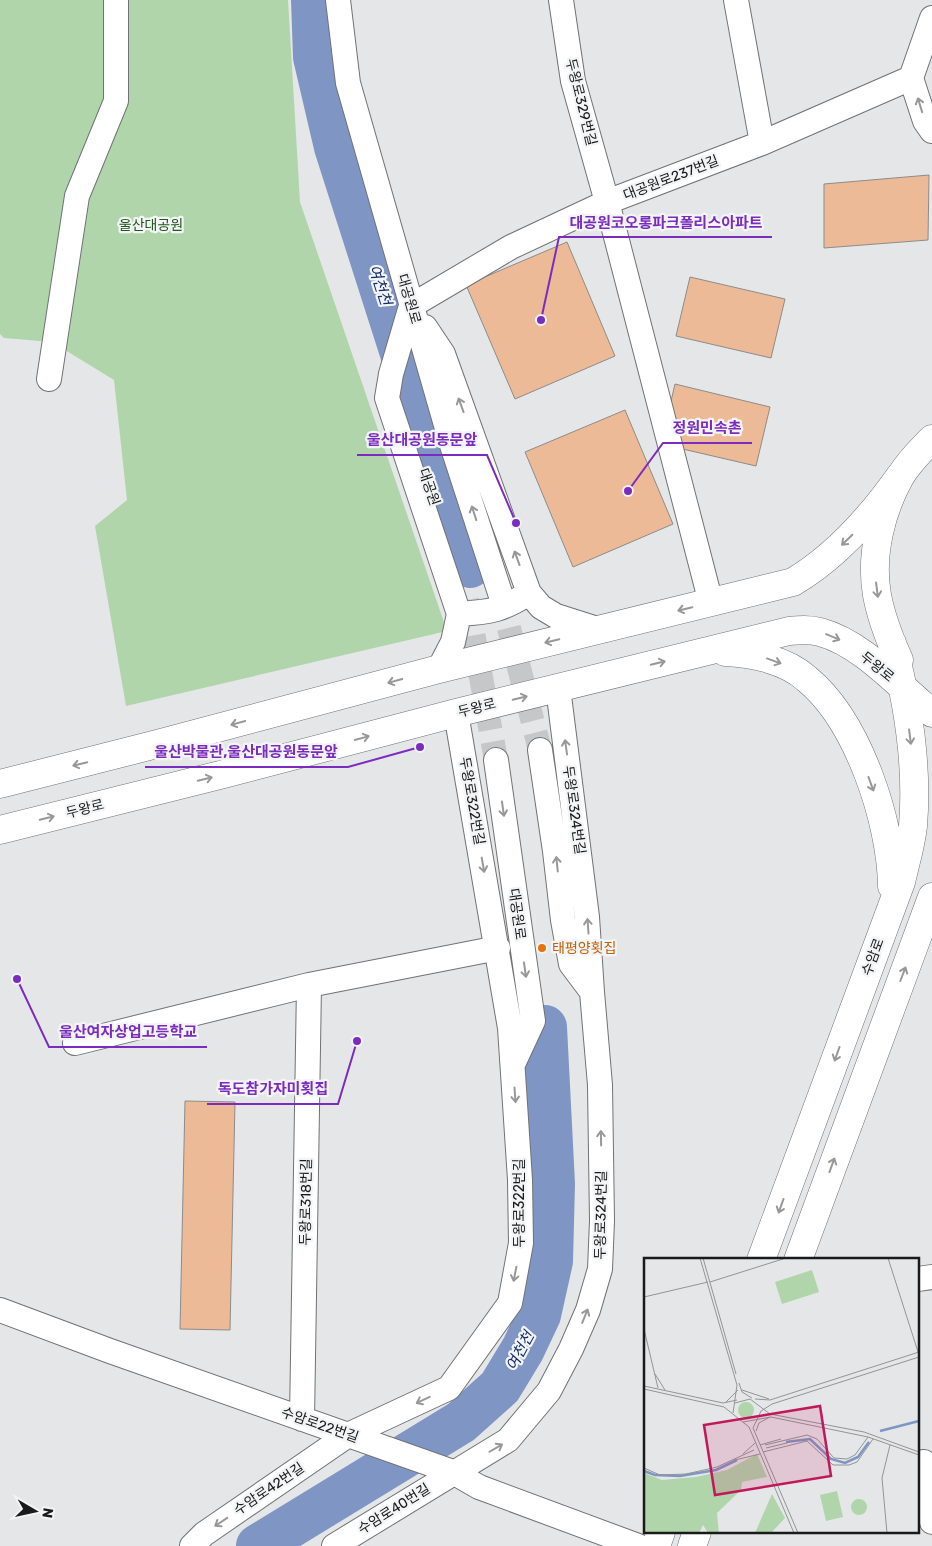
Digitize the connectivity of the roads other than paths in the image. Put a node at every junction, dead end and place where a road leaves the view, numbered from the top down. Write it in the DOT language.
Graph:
graph roads {
  1 [pos="116,0"];
  2 [pos="338,0"];
  3 [pos="562,0"];
  4 [pos="736,0"];
  5 [pos="932,18"];
  6 [pos="911,78"];
  7 [pos="932,131"];
  8 [pos="762,143"];
  9 [pos="607,202"];
  10 [pos="411,306"];
  11 [pos="49,379"];
  12 [pos="932,438"];
  13 [pos="900,476"];
  14 [pos="529,592"];
  15 [pos="500,593"];
  16 [pos="711,603"];
  17 [pos="463,607"];
  18 [pos="600,630"];
  19 [pos="892,643"];
  20 [pos="709,651"];
  21 [pos="439,669"];
  22 [pos="558,688"];
  23 [pos="903,688"];
  24 [pos="932,709"];
  25 [pos="932,713"];
  26 [pos="456,714"];
  27 [pos="540,750"];
  28 [pos="496,760"];
  29 [pos="0,784"];
  30 [pos="0,830"];
  31 [pos="932,898"];
  32 [pos="891,909"];
  33 [pos="498,948"];
  34 [pos="309,984"];
  35 [pos="592,992"];
  36 [pos="75,1043"];
  37 [pos="513,1064"];
  38 [pos="762,1258"];
  39 [pos="799,1258"];
  40 [pos="0,1310"];
  41 [pos="302,1419"];
  42 [pos="348,1435"];
  43 [pos="925,1462"];
  44 [pos="454,1472"];
  45 [pos="932,1522"];
  46 [pos="660,1534"];
  47 [pos="696,1534"];
  48 [pos="192,1546"];
  49 [pos="334,1546"];
  50 [pos="638,1546"];
  51 [pos="656,1546"];
  52 [pos="692,1546"];
  1 -- 11 [label="street"];
  2 -- 10 [label="street, 대공원로"];
  3 -- 9 [label="street, 두왕로329번길"];
  4 -- 8 [label="street"];
  5 -- 6 [label="street"];
  7 -- 6 [label="street, one-way"];
  6 -- 8 [label="street, 대공원로237번길"];
  8 -- 9 [label="street, 대공원로237번길"];
  9 -- 10 [label="street, 대공원로237번길"];
  9 -- 16 [label="street, 두왕로329번길"];
  14 -- 10 [label="street, one-way"];
  15 -- 10 [label="street, 대공원로, one-way"];
  10 -- 17 [label="street"];
  12 -- 13 [label="main road"];
  13 -- 16 [label="main road, one-way"];
  13 -- 19 [label="main road, one-way"];
  14 -- 17 [label="street"];
  14 -- 18 [label="street"];
  16 -- 18 [label="main road, one-way"];
  17 -- 21 [label="street"];
  18 -- 21 [label="main road, one-way"];
  19 -- 23 [label="main road, 수암로"];
  19 -- 24 [label="main road"];
  22 -- 20 [label="main road, 두왕로, one-way"];
  20 -- 23 [label="main road, 두왕로, one-way"];
  20 -- 32 [label="main road, one-way"];
  21 -- 29 [label="main road, one-way"];
  26 -- 22 [label="main road, 두왕로, one-way"];
  35 -- 22 [label="street, 두왕로324번길, one-way"];
  23 -- 25 [label="main road, 두왕로"];
  23 -- 32 [label="main road, 수암로, one-way"];
  30 -- 26 [label="main road, 두왕로, one-way"];
  26 -- 33 [label="street, 두왕로322번길, one-way"];
  35 -- 27 [label="street, one-way"];
  28 -- 37 [label="street, 대공원로, one-way"];
  39 -- 31 [label="main road, one-way"];
  32 -- 38 [label="main road, 수암로, one-way"];
  33 -- 34 [label="street"];
  33 -- 37 [label="street, 두왕로322번길"];
  34 -- 36 [label="street"];
  34 -- 41 [label="street, 두왕로318번길"];
  44 -- 35 [label="street, 두왕로324번길, one-way"];
  37 -- 42 [label="street, 두왕로322번길, one-way"];
  40 -- 41 [label="street, 수암로22번길"];
  41 -- 42 [label="street, 수암로22번길"];
  42 -- 44 [label="street, 수암로22번길"];
  42 -- 48 [label="street, 수암로42번길, one-way"];
  43 -- 45 [label="street"];
  44 -- 49 [label="street, 수암로40번길"];
  44 -- 50 [label="street, 수암로22번길"];
  46 -- 51 [label="main road"];
  47 -- 52 [label="main road"];
}
